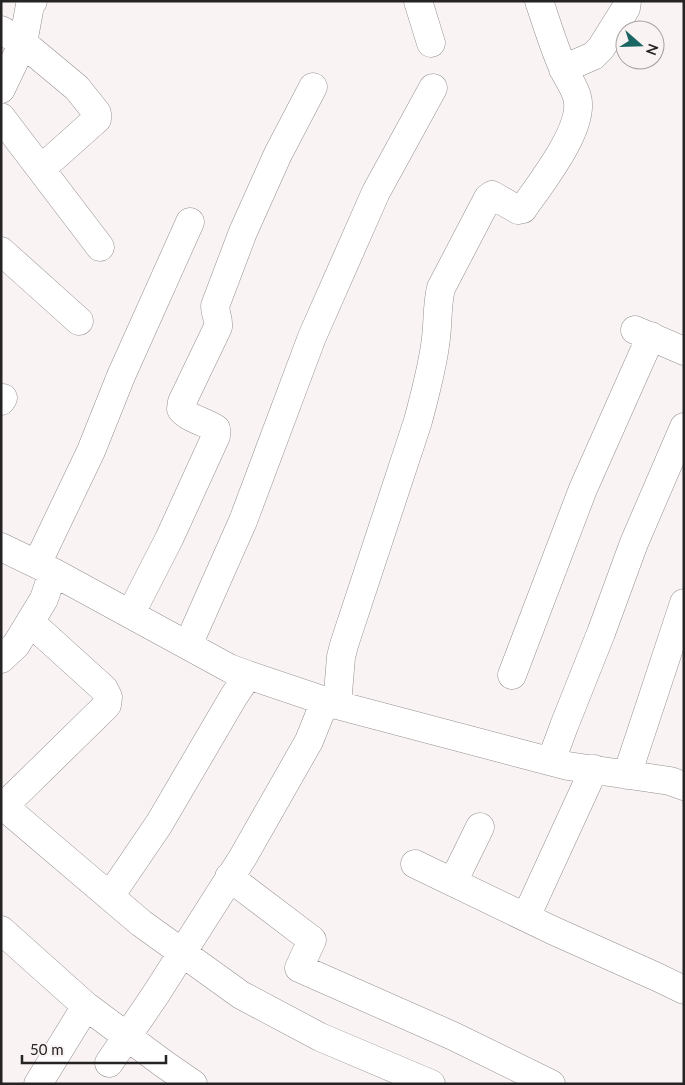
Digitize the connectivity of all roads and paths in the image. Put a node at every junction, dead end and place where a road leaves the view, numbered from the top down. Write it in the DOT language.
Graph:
graph roads {
  1 [pos="33,1"];
  2 [pos="418,1"];
  3 [pos="539,1"];
  4 [pos="627,1"];
  5 [pos="12,36"];
  6 [pos="431,43"];
  7 [pos="563,69"];
  8 [pos="313,87"];
  9 [pos="433,88"];
  10 [pos="1,89"];
  11 [pos="1,117"];
  12 [pos="40,169"];
  13 [pos="190,222"];
  14 [pos="100,247"];
  15 [pos="1,251"];
  16 [pos="79,321"];
  17 [pos="684,351"];
  18 [pos="684,426"];
  19 [pos="1,547"];
  20 [pos="45,568"];
  21 [pos="684,603"];
  22 [pos="131,614"];
  23 [pos="30,622"];
  24 [pos="188,645"];
  25 [pos="1,660"];
  26 [pos="248,675"];
  27 [pos="512,675"];
  28 [pos="332,703"];
  29 [pos="551,761"];
  30 [pos="594,769"];
  31 [pos="627,775"];
  32 [pos="684,786"];
  33 [pos="2,805"];
  34 [pos="480,827"];
  35 [pos="415,864"];
  36 [pos="229,878"];
  37 [pos="453,882"];
  38 [pos="110,896"];
  39 [pos="526,917"];
  40 [pos="1,930"];
  41 [pos="182,953"];
  42 [pos="684,990"];
  43 [pos="86,1006"];
  44 [pos="128,1037"];
  45 [pos="109,1064"];
  46 [pos="38,1084"];
  47 [pos="192,1084"];
  48 [pos="431,1084"];
  49 [pos="551,1084"];
  1 -- 5 [label="street"];
  2 -- 6 [label="street"];
  3 -- 7 [label="street"];
  4 -- 7 [label="street"];
  5 -- 10 [label="street"];
  5 -- 12 [label="street"];
  7 -- 28 [label="street"];
  8 -- 22 [label="street"];
  9 -- 24 [label="street"];
  11 -- 12 [label="street"];
  12 -- 14 [label="street"];
  13 -- 20 [label="street"];
  15 -- 16 [label="street"];
  17 -- 27 [label="street"];
  18 -- 29 [label="street"];
  19 -- 20 [label="street"];
  20 -- 22 [label="street"];
  20 -- 23 [label="street"];
  21 -- 31 [label="street"];
  22 -- 24 [label="street"];
  23 -- 25 [label="street"];
  23 -- 33 [label="street"];
  24 -- 26 [label="street"];
  26 -- 28 [label="street"];
  26 -- 38 [label="street"];
  28 -- 29 [label="street"];
  28 -- 36 [label="street"];
  29 -- 30 [label="street"];
  30 -- 31 [label="street"];
  30 -- 39 [label="street"];
  31 -- 32 [label="street"];
  33 -- 38 [label="street"];
  34 -- 37 [label="street"];
  35 -- 37 [label="street"];
  36 -- 41 [label="street"];
  36 -- 49 [label="street"];
  37 -- 39 [label="street"];
  38 -- 41 [label="street"];
  39 -- 42 [label="street"];
  40 -- 43 [label="street"];
  41 -- 44 [label="street"];
  41 -- 48 [label="street"];
  43 -- 44 [label="street"];
  43 -- 46 [label="street"];
  44 -- 45 [label="street"];
  44 -- 47 [label="street"];
}
